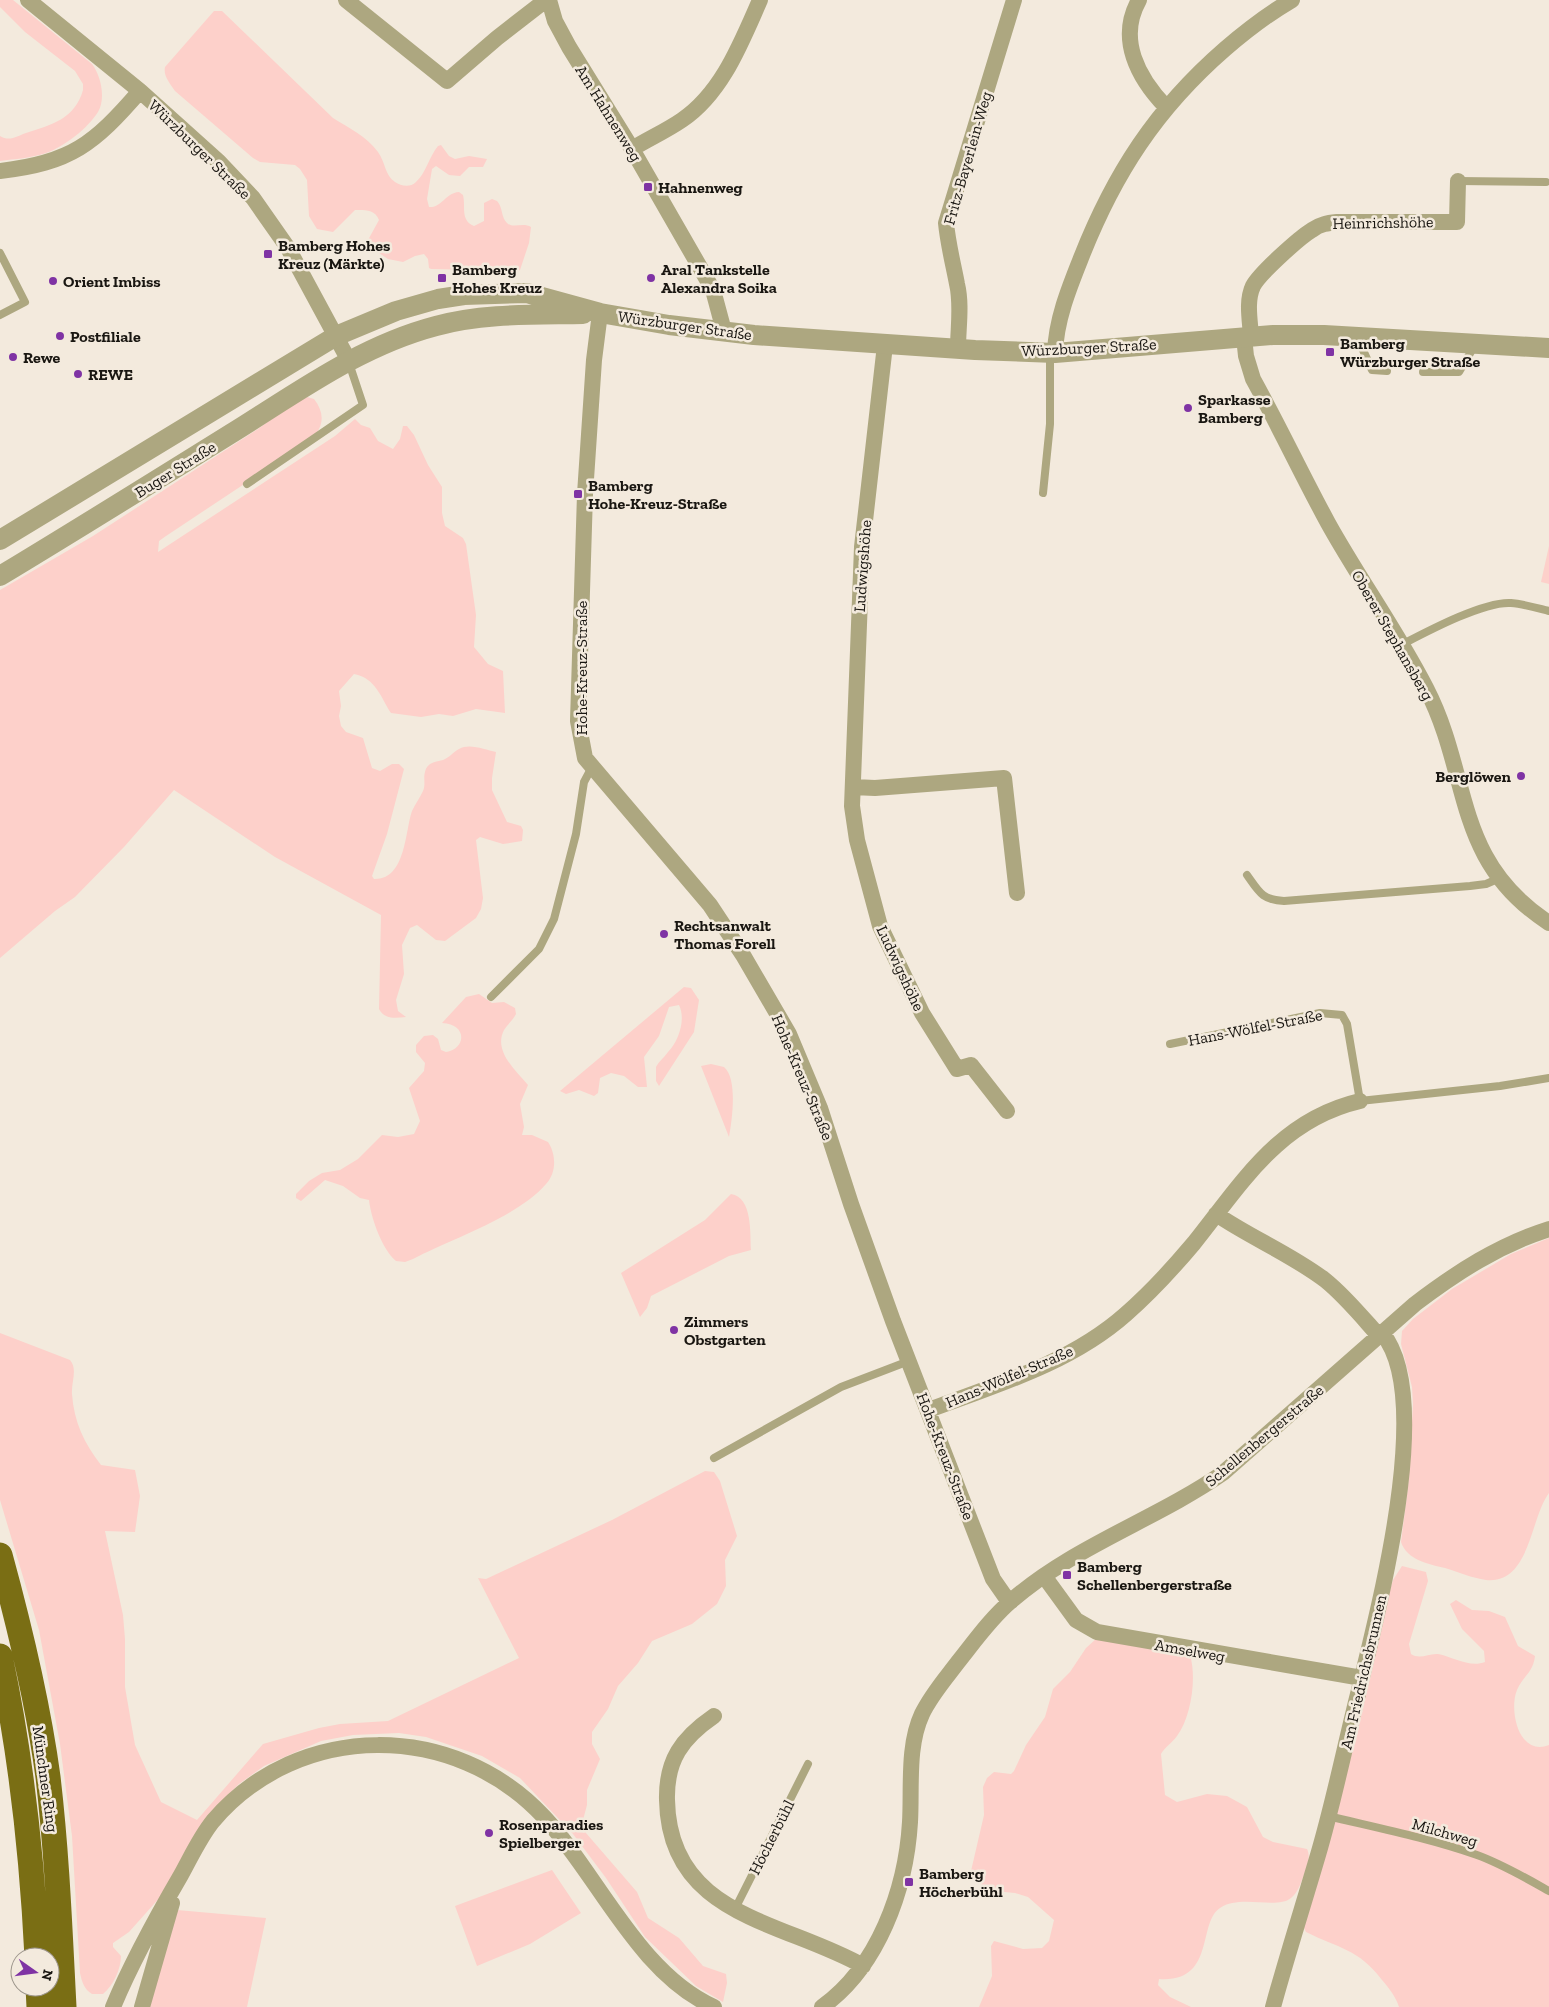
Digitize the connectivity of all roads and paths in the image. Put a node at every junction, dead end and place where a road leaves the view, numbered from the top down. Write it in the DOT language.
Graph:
graph roads {
  1 [pos="28,0"];
  2 [pos="346,0"];
  3 [pos="548,0"];
  4 [pos="760,0"];
  5 [pos="1014,0"];
  6 [pos="1139,0"];
  7 [pos="1292,0"];
  8 [pos="140,91"];
  9 [pos="1166,107"];
  10 [pos="632,149"];
  11 [pos="1,172"];
  12 [pos="1458,181"];
  13 [pos="1546,182"];
  14 [pos="0,253"];
  15 [pos="600,313"];
  16 [pos="0,315"];
  17 [pos="724,332"];
  18 [pos="336,336"];
  19 [pos="1248,336"];
  20 [pos="1357,337"];
  21 [pos="1476,343"];
  22 [pos="884,345"];
  23 [pos="1549,348"];
  24 [pos="958,350"];
  25 [pos="1053,353"];
  26 [pos="348,359"];
  27 [pos="1387,371"];
  28 [pos="1423,372"];
  29 [pos="247,484"];
  30 [pos="1043,493"];
  31 [pos="0,540"];
  32 [pos="0,576"];
  33 [pos="1549,611"];
  34 [pos="1401,645"];
  35 [pos="592,768"];
  36 [pos="853,787"];
  37 [pos="1246,875"];
  38 [pos="1500,878"];
  39 [pos="1017,893"];
  40 [pos="1549,923"];
  41 [pos="491,997"];
  42 [pos="1170,1044"];
  43 [pos="1549,1078"];
  44 [pos="1360,1101"];
  45 [pos="1007,1111"];
  46 [pos="1216,1214"];
  47 [pos="1549,1228"];
  48 [pos="1380,1335"];
  49 [pos="909,1361"];
  50 [pos="929,1410"];
  51 [pos="714,1458"];
  52 [pos="0,1555"];
  53 [pos="1044,1576"];
  54 [pos="1009,1602"];
  55 [pos="0,1656"];
  56 [pos="1362,1678"];
  57 [pos="714,1716"];
  58 [pos="808,1764"];
  59 [pos="1328,1816"];
  60 [pos="182,1873"];
  61 [pos="1549,1891"];
  62 [pos="734,1911"];
  63 [pos="36,1947"];
  64 [pos="863,1966"];
  65 [pos="845,2000"];
  66 [pos="141,2006"];
  67 [pos="64,2007"];
  68 [pos="113,2007"];
  69 [pos="714,2007"];
  70 [pos="822,2007"];
  71 [pos="1272,2007"];
  1 -- 8 [label="street, Würzburger Straße"];
  2 -- 3 [label="street"];
  3 -- 10 [label="street, Am Hahnenweg"];
  4 -- 10 [label="street"];
  5 -- 24 [label="street, Fritz-Bayerlein-Weg"];
  6 -- 9 [label="street"];
  7 -- 9 [label="street"];
  8 -- 11 [label="street, Würzburger Straße"];
  8 -- 18 [label="street, Würzburger Straße"];
  9 -- 25 [label="street"];
  10 -- 17 [label="street, Am Hahnenweg"];
  12 -- 13 [label="lane"];
  12 -- 19 [label="street, Heinrichshöhe"];
  14 -- 16 [label="lane"];
  15 -- 17 [label="street, Würzburger Straße"];
  15 -- 18 [label="street, Würzburger Straße"];
  15 -- 26 [label="street, Würzburger Straße"];
  15 -- 35 [label="street, Hohe-Kreuz-Straße"];
  17 -- 22 [label="street, Würzburger Straße"];
  18 -- 26 [label="street, Würzburger Straße"];
  18 -- 31 [label="street, Buger Straße"];
  19 -- 20 [label="street, Würzburger Straße"];
  19 -- 25 [label="street, Würzburger Straße"];
  19 -- 34 [label="street, Oberer Stephansberg"];
  20 -- 21 [label="street, Würzburger Straße"];
  20 -- 27 [label="lane"];
  21 -- 23 [label="street, Würzburger Straße"];
  21 -- 28 [label="lane"];
  22 -- 24 [label="street, Würzburger Straße"];
  22 -- 36 [label="street, Ludwigshöhe"];
  24 -- 25 [label="street, Würzburger Straße"];
  25 -- 30 [label="lane"];
  26 -- 29 [label="lane"];
  26 -- 32 [label="street, Buger Straße"];
  33 -- 34 [label="lane"];
  34 -- 38 [label="street, Oberer Stephansberg"];
  35 -- 41 [label="lane"];
  35 -- 49 [label="street, Hohe-Kreuz-Straße"];
  36 -- 39 [label="street"];
  36 -- 45 [label="street, Ludwigshöhe"];
  37 -- 38 [label="lane"];
  38 -- 40 [label="street, Oberer Stephansberg"];
  42 -- 44 [label="lane, Hans-Wölfel-Straße"];
  43 -- 44 [label="lane, Hans-Wölfel-Straße"];
  44 -- 46 [label="street, Hans-Wölfel-Straße"];
  46 -- 48 [label="street"];
  46 -- 50 [label="street, Hans-Wölfel-Straße"];
  47 -- 48 [label="street, Schellenbergerstraße"];
  48 -- 53 [label="street, Schellenbergerstraße"];
  48 -- 56 [label="street, Am Friedrichsbrunnen"];
  49 -- 50 [label="street, Hohe-Kreuz-Straße"];
  49 -- 51 [label="lane"];
  50 -- 54 [label="street, Hohe-Kreuz-Straße"];
  52 -- 67 [label="main road, Münchner Ring"];
  53 -- 54 [label="street, Schellenbergerstraße"];
  53 -- 56 [label="street, Amselweg"];
  54 -- 64 [label="street, Schellenbergerstraße"];
  55 -- 63 [label="main road, Münchner Ring"];
  56 -- 59 [label="street, Am Friedrichsbrunnen"];
  57 -- 62 [label="street"];
  58 -- 62 [label="lane, Höcherbühl"];
  59 -- 61 [label="lane, Milchweg"];
  59 -- 71 [label="street, Am Friedrichsbrunnen"];
  60 -- 66 [label="street"];
  60 -- 68 [label="street"];
  60 -- 69 [label="street"];
  62 -- 64 [label="street"];
  64 -- 65 [label="street, Schellenbergerstraße"];
  65 -- 70 [label="street, Schellenbergerstraße"];
}
